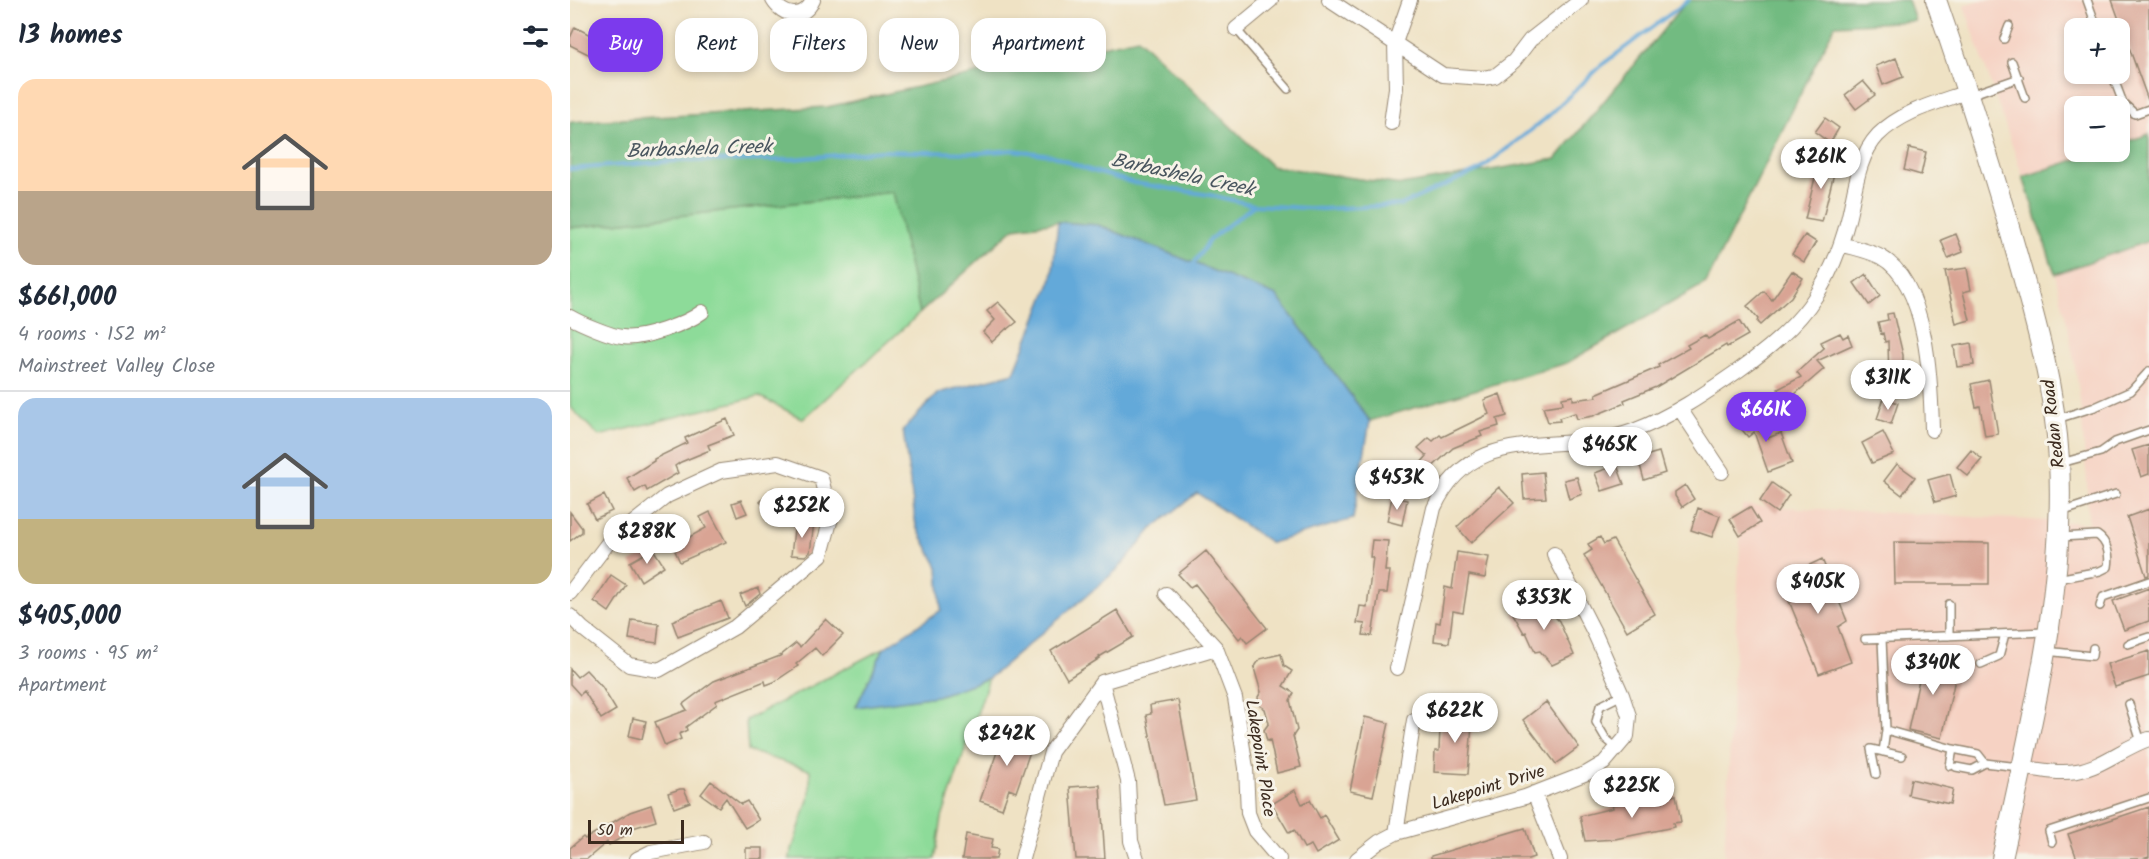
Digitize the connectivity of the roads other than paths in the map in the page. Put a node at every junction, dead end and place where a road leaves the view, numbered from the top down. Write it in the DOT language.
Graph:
graph roads {
  1 [pos="773,0"];
  2 [pos="813,0"];
  3 [pos="1271,0"];
  4 [pos="1329,0"];
  5 [pos="1410,0"];
  6 [pos="1581,0"];
  7 [pos="1935,0"];
  8 [pos="2087,0"];
  9 [pos="2093,18"];
  10 [pos="2009,26"];
  11 [pos="1236,29"];
  12 [pos="2004,39"];
  13 [pos="1395,44"];
  14 [pos="2013,62"];
  15 [pos="2019,78"];
  16 [pos="2115,84"];
  17 [pos="1288,89"];
  18 [pos="1967,94"];
  19 [pos="2025,98"];
  20 [pos="2149,109"];
  21 [pos="1390,123"];
  22 [pos="1842,244"];
  23 [pos="702,312"];
  24 [pos="570,317"];
  25 [pos="2149,371"];
  26 [pos="1680,409"];
  27 [pos="2054,420"];
  28 [pos="1932,430"];
  29 [pos="2149,430"];
  30 [pos="2059,464"];
  31 [pos="1722,472"];
  32 [pos="2116,494"];
  33 [pos="2059,513"];
  34 [pos="2057,537"];
  35 [pos="1554,554"];
  36 [pos="2054,579"];
  37 [pos="2149,581"];
  38 [pos="570,593"];
  39 [pos="1166,594"];
  40 [pos="1949,604"];
  41 [pos="2100,606"];
  42 [pos="570,616"];
  43 [pos="2005,634"];
  44 [pos="1949,636"];
  45 [pos="2149,637"];
  46 [pos="1865,639"];
  47 [pos="1882,639"];
  48 [pos="2046,642"];
  49 [pos="2128,644"];
  50 [pos="1216,648"];
  51 [pos="2093,648"];
  52 [pos="1981,664"];
  53 [pos="1397,668"];
  54 [pos="1102,682"];
  55 [pos="1622,695"];
  56 [pos="2129,704"];
  57 [pos="1414,720"];
  58 [pos="1886,730"];
  59 [pos="2145,740"];
  60 [pos="1617,748"];
  61 [pos="1953,749"];
  62 [pos="1883,752"];
  63 [pos="1902,756"];
  64 [pos="1985,763"];
  65 [pos="2021,767"];
  66 [pos="1876,774"];
  67 [pos="1534,793"];
  68 [pos="2149,798"];
  69 [pos="1396,833"];
  70 [pos="704,842"];
  71 [pos="2052,842"];
  72 [pos="637,859"];
  73 [pos="1022,859"];
  74 [pos="1137,859"];
  75 [pos="1279,859"];
  76 [pos="1358,859"];
  77 [pos="1560,859"];
  78 [pos="2002,859"];
  1 -- 2 [label="street"];
  3 -- 11 [label="street"];
  4 -- 13 [label="street"];
  5 -- 13 [label="street"];
  6 -- 13 [label="street"];
  7 -- 18 [label="main road, Redan Road"];
  8 -- 9 [label="lane"];
  10 -- 12 [label="lane"];
  11 -- 17 [label="lane"];
  13 -- 21 [label="street"];
  14 -- 15 [label="lane"];
  15 -- 18 [label="lane"];
  15 -- 19 [label="lane"];
  16 -- 20 [label="lane"];
  18 -- 22 [label="street"];
  18 -- 27 [label="main road, Redan Road"];
  22 -- 26 [label="street"];
  22 -- 28 [label="street"];
  23 -- 24 [label="street"];
  25 -- 27 [label="lane"];
  26 -- 31 [label="street"];
  26 -- 53 [label="street"];
  27 -- 30 [label="main road, Redan Road"];
  29 -- 30 [label="lane"];
  30 -- 33 [label="main road, Redan Road"];
  32 -- 33 [label="lane"];
  33 -- 34 [label="main road, Redan Road"];
  34 -- 36 [label="main road, Redan Road"];
  34 -- 36 [label="lane"];
  35 -- 55 [label="street, Lakepoint Drive"];
  36 -- 48 [label="main road, Redan Road"];
  37 -- 41 [label="lane"];
  38 -- 42 [label="street"];
  39 -- 50 [label="street"];
  40 -- 44 [label="lane"];
  43 -- 44 [label="lane"];
  43 -- 48 [label="lane"];
  43 -- 52 [label="lane"];
  44 -- 47 [label="lane"];
  45 -- 49 [label="lane"];
  46 -- 47 [label="lane"];
  47 -- 58 [label="lane"];
  48 -- 51 [label="lane"];
  48 -- 65 [label="main road, Redan Road"];
  50 -- 54 [label="street"];
  50 -- 75 [label="street, Lakepoint Place"];
  54 -- 73 [label="street"];
  54 -- 74 [label="street"];
  55 -- 60 [label="street, Lakepoint Drive"];
  55 -- 60 [label="lane"];
  56 -- 59 [label="lane"];
  57 -- 69 [label="street, Lakepoint Drive"];
  58 -- 61 [label="lane"];
  58 -- 62 [label="lane"];
  59 -- 65 [label="street"];
  60 -- 67 [label="street, Lakepoint Drive"];
  61 -- 64 [label="lane"];
  61 -- 64 [label="lane"];
  62 -- 63 [label="lane"];
  62 -- 66 [label="lane"];
  64 -- 65 [label="lane"];
  65 -- 78 [label="main road, Redan Road"];
  67 -- 69 [label="street, Lakepoint Drive"];
  67 -- 77 [label="street"];
  68 -- 71 [label="lane"];
  69 -- 76 [label="street, Lakepoint Drive"];
  70 -- 72 [label="street"];
}
